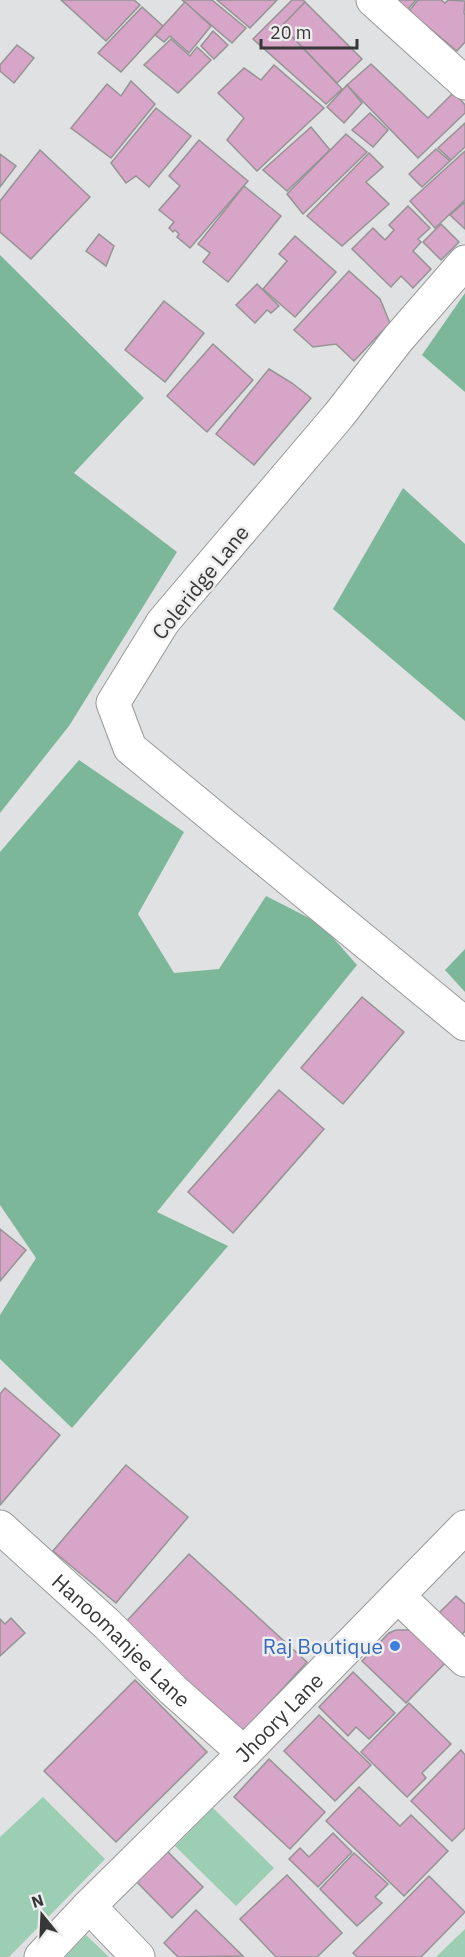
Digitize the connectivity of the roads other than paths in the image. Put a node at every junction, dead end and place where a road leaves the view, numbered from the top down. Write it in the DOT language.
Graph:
graph roads {
  1 [pos="373,0"];
  2 [pos="465,83"];
  3 [pos="465,262"];
  4 [pos="465,1024"];
  5 [pos="0,1527"];
  6 [pos="465,1527"];
  7 [pos="398,1596"];
  8 [pos="465,1660"];
  9 [pos="244,1753"];
  10 [pos="89,1906"];
  11 [pos="41,1957"];
  12 [pos="138,1957"];
  1 -- 2 [label="street"];
  3 -- 4 [label="street, Coleridge Lane"];
  5 -- 9 [label="street, Hanoomanjee Lane"];
  6 -- 7 [label="street, Jhoory Lane"];
  7 -- 8 [label="street"];
  7 -- 9 [label="street, Jhoory Lane"];
  9 -- 10 [label="street, Jhoory Lane"];
  10 -- 11 [label="street, Jhoory Lane"];
  10 -- 12 [label="street"];
}
